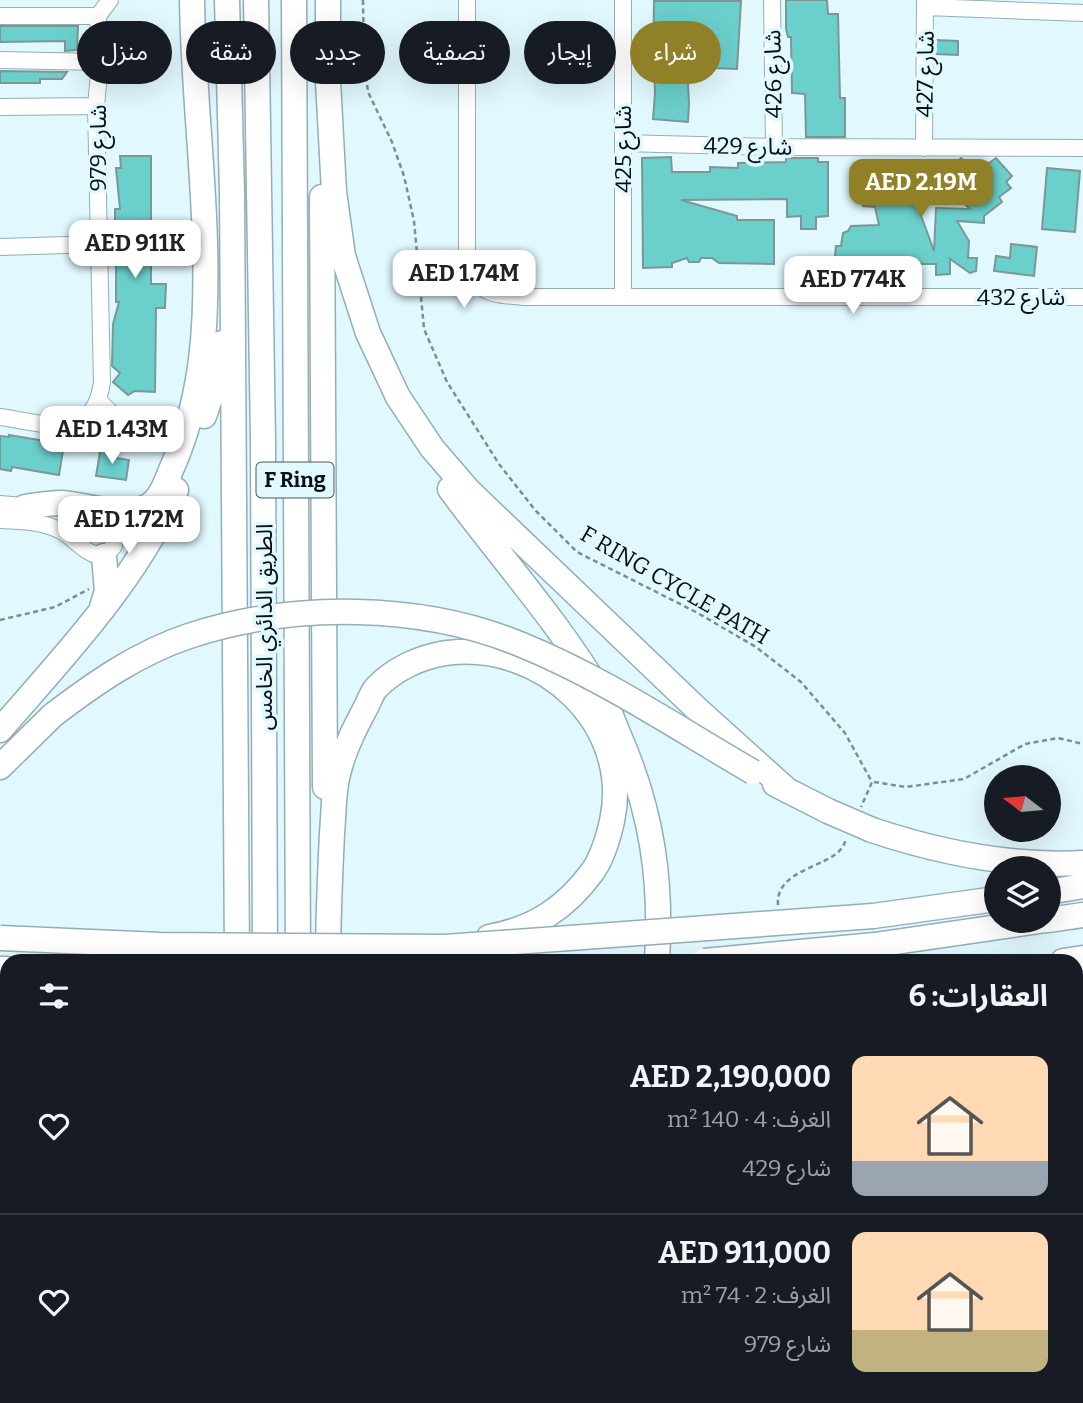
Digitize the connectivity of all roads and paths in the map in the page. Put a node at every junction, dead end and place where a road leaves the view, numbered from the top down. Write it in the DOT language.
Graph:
graph roads {
  1 [pos="110,0"];
  2 [pos="192,0"];
  3 [pos="228,0"];
  4 [pos="256,0"];
  5 [pos="294,0"];
  6 [pos="328,0"];
  7 [pos="363,0"];
  8 [pos="467,0"];
  9 [pos="623,0"];
  10 [pos="772,0"];
  11 [pos="926,4"];
  12 [pos="1083,13"];
  13 [pos="0,16"];
  14 [pos="98,16"];
  15 [pos="98,21"];
  16 [pos="328,21"];
  17 [pos="0,60"];
  18 [pos="77,62"];
  19 [pos="98,84"];
  20 [pos="328,84"];
  21 [pos="328,84"];
  22 [pos="96,106"];
  23 [pos="0,107"];
  24 [pos="623,143"];
  25 [pos="774,147"];
  26 [pos="924,148"];
  27 [pos="1083,148"];
  28 [pos="232,192"];
  29 [pos="99,244"];
  30 [pos="0,247"];
  31 [pos="623,297"];
  32 [pos="1083,297"];
  33 [pos="398,397"];
  34 [pos="99,401"];
  35 [pos="0,417"];
  36 [pos="128,429"];
  37 [pos="0,504"];
  38 [pos="25,507"];
  39 [pos="0,520"];
  40 [pos="104,556"];
  41 [pos="98,616"];
  42 [pos="0,730"];
  43 [pos="1083,744"];
  44 [pos="0,767"];
  45 [pos="872,782"];
  46 [pos="788,791"];
  47 [pos="860,825"];
  48 [pos="1083,863"];
  49 [pos="1083,887"];
  50 [pos="1061,890"];
  51 [pos="329,891"];
  52 [pos="984,901"];
  53 [pos="778,910"];
  54 [pos="1083,915"];
  55 [pos="1061,918"];
  56 [pos="984,929"];
  57 [pos="0,937"];
  58 [pos="387,948"];
  59 [pos="237,954"];
  60 [pos="265,954"];
  61 [pos="298,954"];
  62 [pos="328,954"];
  63 [pos="658,954"];
  64 [pos="779,954"];
  1 -- 14 [label="street"];
  2 -- 38 [label="highway"];
  3 -- 28 [label="highway"];
  4 -- 60 [label="highway, الطريق الدائري الخامس / F Ring"];
  5 -- 61 [label="highway, الطريق الدائري الخامس / F Ring"];
  6 -- 16 [label="highway"];
  7 -- 45 [label="path, F RING CYCLE PATH"];
  8 -- 31 [label="street, شارع 432"];
  9 -- 24 [label="street, شارع 425"];
  10 -- 25 [label="street, شارع 426"];
  11 -- 12 [label="street"];
  11 -- 26 [label="street, شارع 427"];
  13 -- 14 [label="street"];
  14 -- 15 [label="street, شارع 979"];
  17 -- 18 [label="street"];
  19 -- 22 [label="street, شارع 979"];
  20 -- 33 [label="highway"];
  21 -- 51 [label="highway"];
  22 -- 23 [label="street"];
  22 -- 29 [label="street, شارع 979"];
  24 -- 25 [label="street, شارع 429"];
  24 -- 31 [label="street, شارع 425"];
  25 -- 26 [label="street, شارع 429"];
  26 -- 27 [label="street, شارع 429"];
  28 -- 41 [label="highway"];
  28 -- 59 [label="highway"];
  29 -- 30 [label="street"];
  29 -- 34 [label="street, شارع 979"];
  31 -- 32 [label="street, شارع 432"];
  33 -- 46 [label="highway"];
  33 -- 63 [label="highway"];
  34 -- 35 [label="street"];
  34 -- 36 [label="street"];
  37 -- 38 [label="street"];
  38 -- 40 [label="street"];
  39 -- 40 [label="street"];
  40 -- 41 [label="highway"];
  41 -- 42 [label="highway"];
  43 -- 45 [label="path"];
  44 -- 46 [label="highway, bridge"];
  45 -- 47 [label="path"];
  46 -- 47 [label="highway, bridge"];
  47 -- 48 [label="highway"];
  47 -- 53 [label="path"];
  49 -- 50 [label="highway"];
  51 -- 58 [label="highway, bridge"];
  51 -- 62 [label="highway"];
  52 -- 58 [label="highway, bridge"];
  54 -- 55 [label="highway"];
  56 -- 64 [label="highway, bridge"];
  57 -- 58 [label="highway, bridge"];
}
